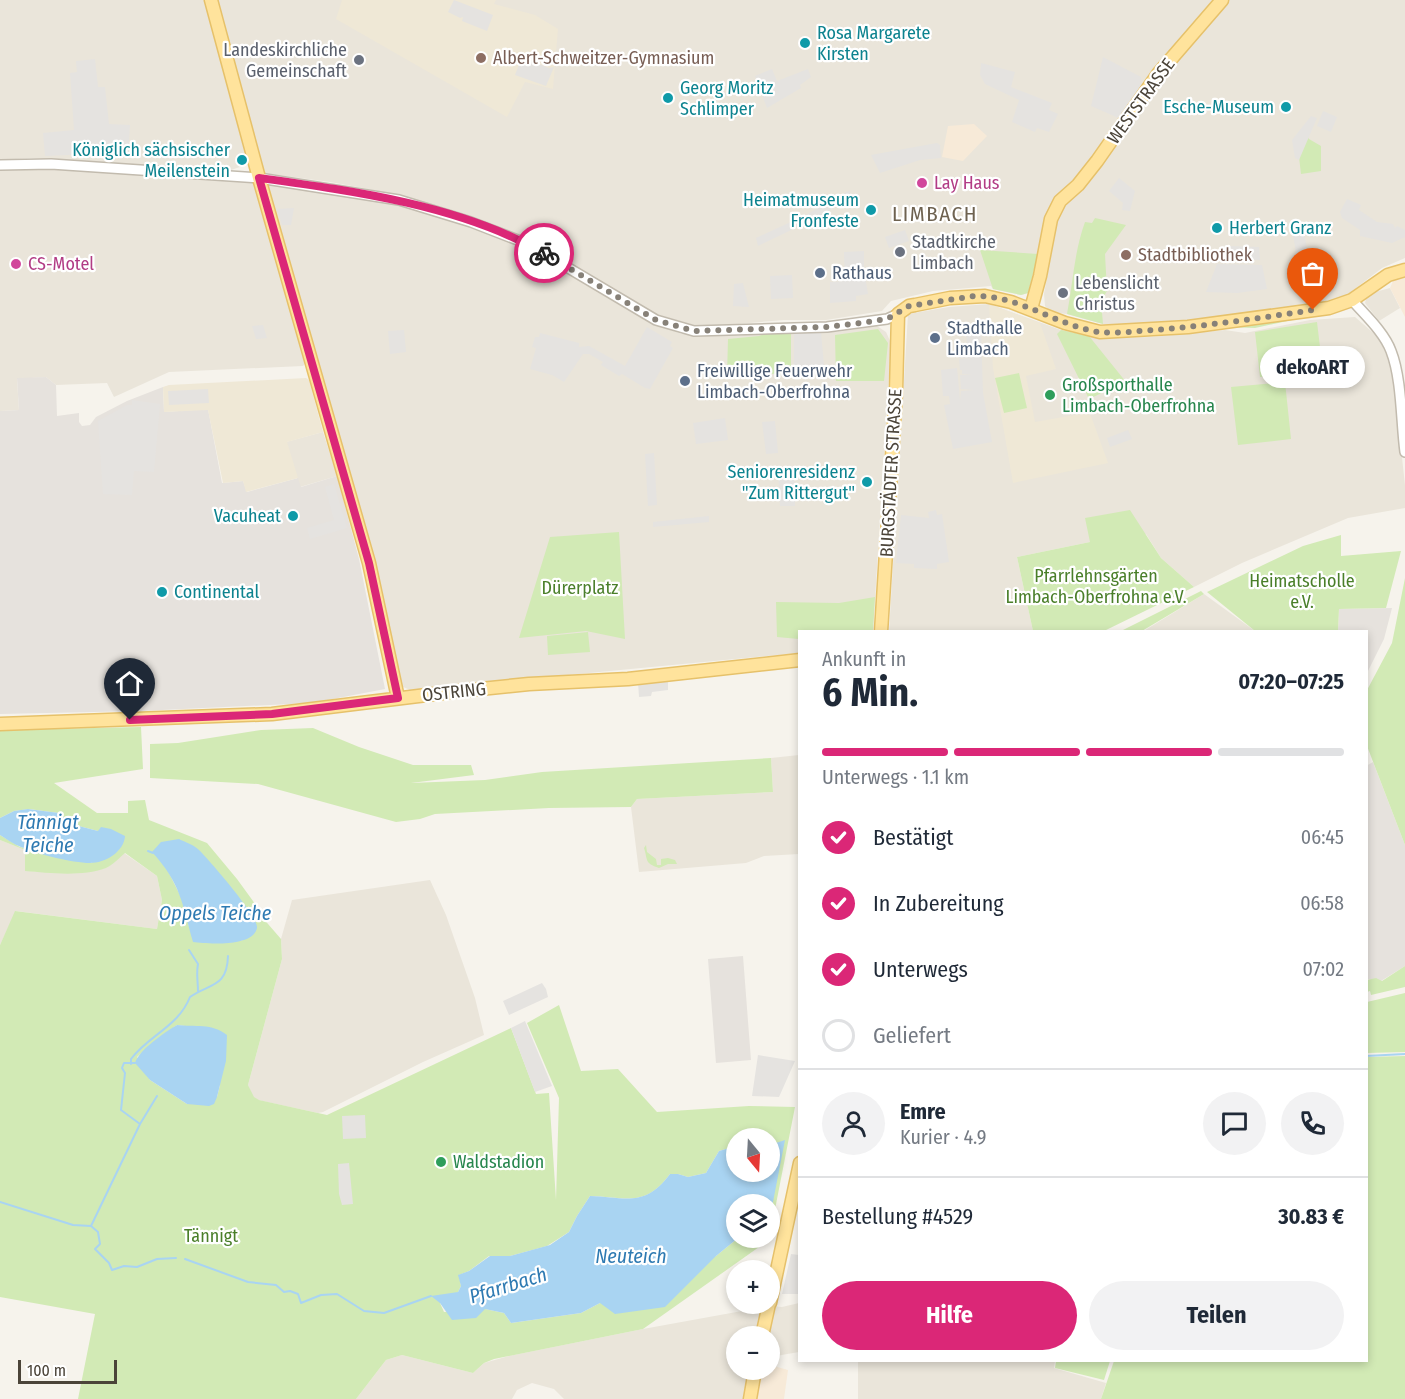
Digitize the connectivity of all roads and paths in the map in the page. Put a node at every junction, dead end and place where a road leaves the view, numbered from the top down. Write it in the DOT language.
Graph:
graph roads {
  1 [pos="211,0"];
  2 [pos="1222,0"];
  3 [pos="0,165"];
  4 [pos="259,178"];
  5 [pos="1405,270"];
  6 [pos="1352,300"];
  7 [pos="1031,309"];
  8 [pos="898,314"];
  9 [pos="1405,452"];
  10 [pos="881,630"];
  11 [pos="798,660"];
  12 [pos="398,698"];
  13 [pos="0,724"];
  14 [pos="798,1173"];
  15 [pos="780,1260"];
  16 [pos="753,1380"];
  17 [pos="750,1399"];
  1 -- 4 [label="main road"];
  2 -- 7 [label="main road, WESTSTRASSE"];
  3 -- 4 [label="street"];
  4 -- 8 [label="street"];
  4 -- 12 [label="main road"];
  5 -- 6 [label="main road"];
  6 -- 7 [label="main road"];
  6 -- 9 [label="street"];
  7 -- 8 [label="main road"];
  8 -- 10 [label="main road, BURGSTÄDTER STRASSE"];
  11 -- 12 [label="main road, OSTRING"];
  12 -- 13 [label="main road, OSTRING"];
  14 -- 15 [label="main road"];
  16 -- 17 [label="main road"];
}
